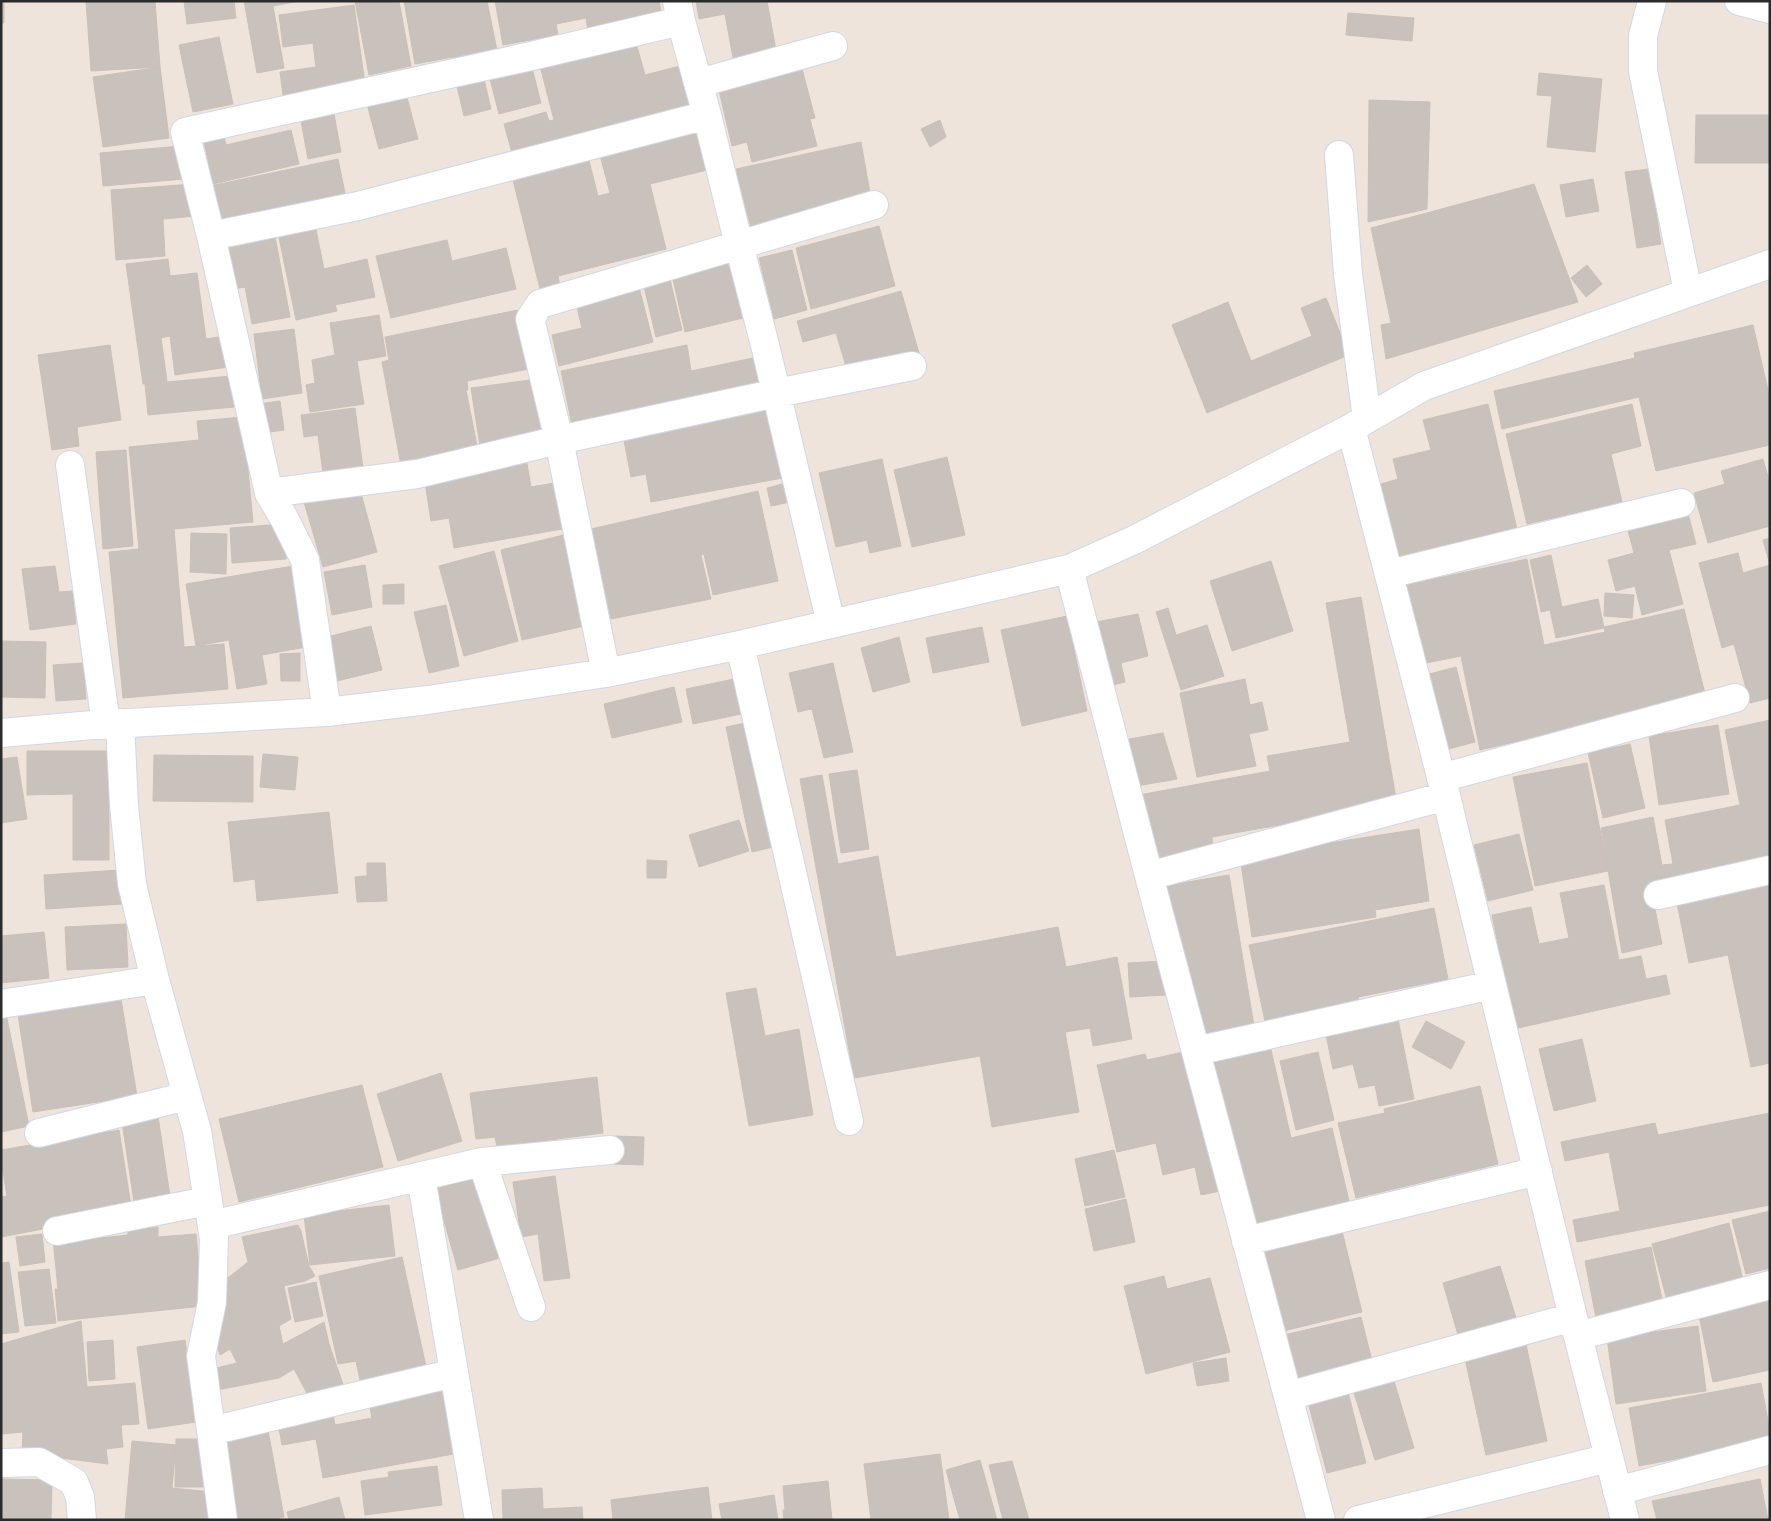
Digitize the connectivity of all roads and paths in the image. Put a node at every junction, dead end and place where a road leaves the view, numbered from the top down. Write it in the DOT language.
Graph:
graph roads {
  1 [pos="1652,1"];
  2 [pos="1739,1"];
  3 [pos="1770,9"];
  4 [pos="679,11"];
  5 [pos="833,46"];
  6 [pos="699,82"];
  7 [pos="707,115"];
  8 [pos="1339,155"];
  9 [pos="874,205"];
  10 [pos="211,236"];
  11 [pos="739,245"];
  12 [pos="1769,266"];
  13 [pos="1688,292"];
  14 [pos="912,366"];
  15 [pos="776,393"];
  16 [pos="1359,424"];
  17 [pos="559,440"];
  18 [pos="70,465"];
  19 [pos="269,493"];
  20 [pos="1681,504"];
  21 [pos="1069,569"];
  22 [pos="1389,574"];
  23 [pos="831,624"];
  24 [pos="740,645"];
  25 [pos="606,674"];
  26 [pos="1735,698"];
  27 [pos="327,712"];
  28 [pos="113,724"];
  29 [pos="1,733"];
  30 [pos="1444,787"];
  31 [pos="1770,870"];
  32 [pos="1149,876"];
  33 [pos="1658,895"];
  34 [pos="155,980"];
  35 [pos="1492,985"];
  36 [pos="1,1004"];
  37 [pos="1196,1051"];
  38 [pos="187,1096"];
  39 [pos="849,1121"];
  40 [pos="39,1133"];
  41 [pos="610,1150"];
  42 [pos="482,1162"];
  43 [pos="1538,1171"];
  44 [pos="421,1177"];
  45 [pos="209,1213"];
  46 [pos="57,1231"];
  47 [pos="1246,1241"];
  48 [pos="1770,1285"];
  49 [pos="531,1307"];
  50 [pos="1575,1327"];
  51 [pos="454,1373"];
  52 [pos="1288,1396"];
  53 [pos="211,1431"];
  54 [pos="1770,1450"];
  55 [pos="1608,1458"];
  56 [pos="1,1463"];
  57 [pos="1617,1491"];
  58 [pos="1374,1518"];
  59 [pos="82,1520"];
  60 [pos="223,1520"];
  61 [pos="479,1520"];
  62 [pos="1321,1520"];
  63 [pos="1624,1520"];
  1 -- 13 [label="street"];
  2 -- 3 [label="street"];
  4 -- 6 [label="street"];
  4 -- 10 [label="street"];
  5 -- 6 [label="street"];
  6 -- 7 [label="street"];
  7 -- 10 [label="street"];
  7 -- 11 [label="street"];
  8 -- 16 [label="street"];
  9 -- 11 [label="street"];
  10 -- 19 [label="street"];
  11 -- 15 [label="street"];
  11 -- 17 [label="street"];
  12 -- 13 [label="street"];
  13 -- 16 [label="street"];
  14 -- 15 [label="street"];
  15 -- 17 [label="street"];
  15 -- 23 [label="street"];
  16 -- 21 [label="street"];
  16 -- 22 [label="street"];
  17 -- 19 [label="street"];
  17 -- 25 [label="street"];
  18 -- 28 [label="street"];
  19 -- 27 [label="street"];
  20 -- 22 [label="street"];
  21 -- 23 [label="street"];
  21 -- 32 [label="street"];
  22 -- 30 [label="street"];
  23 -- 24 [label="street"];
  24 -- 25 [label="street"];
  24 -- 39 [label="street"];
  25 -- 27 [label="street"];
  26 -- 30 [label="street"];
  27 -- 28 [label="street"];
  28 -- 29 [label="street"];
  28 -- 34 [label="street"];
  30 -- 32 [label="street"];
  30 -- 35 [label="street"];
  31 -- 33 [label="street"];
  32 -- 37 [label="street"];
  34 -- 36 [label="street"];
  34 -- 38 [label="street"];
  35 -- 37 [label="street"];
  35 -- 43 [label="street"];
  37 -- 47 [label="street"];
  38 -- 40 [label="street"];
  38 -- 45 [label="street"];
  41 -- 42 [label="street"];
  42 -- 44 [label="street"];
  42 -- 49 [label="street"];
  43 -- 47 [label="street"];
  43 -- 50 [label="street"];
  44 -- 45 [label="street"];
  44 -- 51 [label="street"];
  45 -- 46 [label="street"];
  45 -- 53 [label="street"];
  47 -- 52 [label="street"];
  48 -- 50 [label="street"];
  50 -- 52 [label="street"];
  50 -- 55 [label="street"];
  51 -- 53 [label="street"];
  51 -- 61 [label="street"];
  52 -- 62 [label="street"];
  53 -- 60 [label="street"];
  54 -- 57 [label="street"];
  55 -- 57 [label="street"];
  55 -- 58 [label="street"];
  56 -- 59 [label="street"];
  57 -- 63 [label="street"];
}
